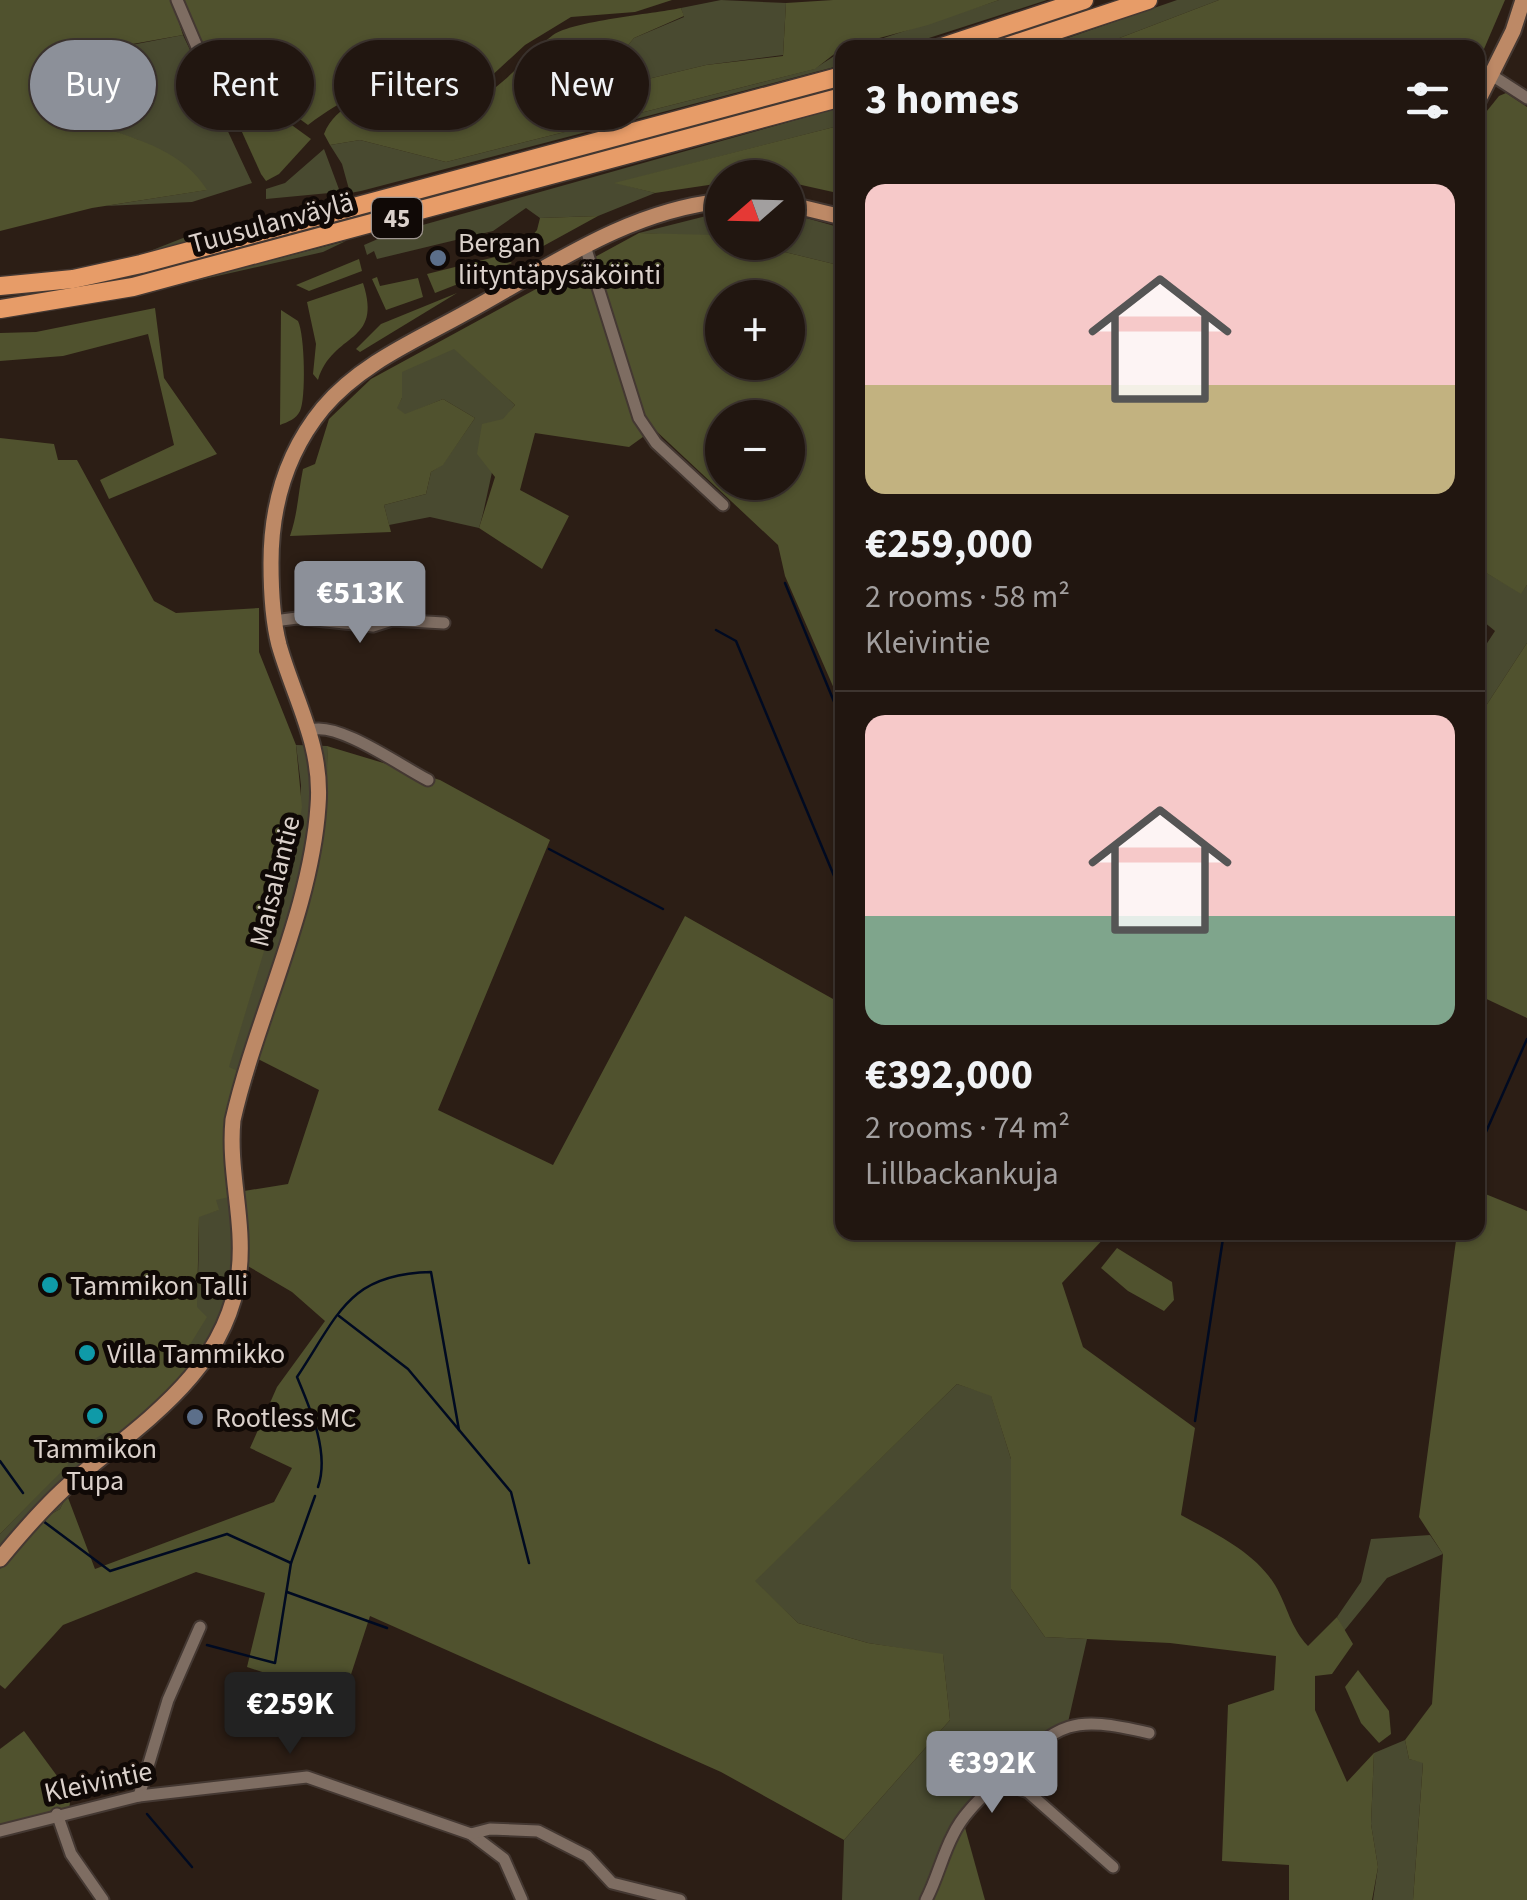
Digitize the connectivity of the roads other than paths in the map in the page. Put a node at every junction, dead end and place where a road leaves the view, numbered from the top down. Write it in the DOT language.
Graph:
graph roads {
  1 [pos="177,0"];
  2 [pos="1084,0"];
  3 [pos="1148,0"];
  4 [pos="1523,0"];
  5 [pos="194,40"];
  6 [pos="964,40"];
  7 [pos="1027,40"];
  8 [pos="1492,76"];
  9 [pos="835,78"];
  10 [pos="1485,88"];
  11 [pos="1527,98"];
  12 [pos="835,99"];
  13 [pos="705,204"];
  14 [pos="805,208"];
  15 [pos="835,215"];
  16 [pos="584,246"];
  17 [pos="0,286"];
  18 [pos="0,310"];
  19 [pos="722,505"];
  20 [pos="274,621"];
  21 [pos="444,622"];
  22 [pos="311,730"];
  23 [pos="428,780"];
  24 [pos="0,1558"];
  25 [pos="200,1627"];
  26 [pos="1149,1733"];
  27 [pos="999,1780"];
  28 [pos="140,1796"];
  29 [pos="56,1814"];
  30 [pos="0,1831"];
  31 [pos="471,1834"];
  32 [pos="1113,1866"];
  33 [pos="103,1900"];
  34 [pos="522,1900"];
  35 [pos="680,1900"];
  36 [pos="926,1900"];
  1 -- 5 [label="street"];
  2 -- 6 [label="highway"];
  3 -- 7 [label="highway"];
  4 -- 8 [label="main road"];
  8 -- 10 [label="main road"];
  8 -- 11 [label="street"];
  9 -- 17 [label="highway, Tuusulanväylä / 45"];
  12 -- 18 [label="highway, Tuusulanväylä / 45"];
  13 -- 16 [label="main road, Maisalantie"];
  14 -- 15 [label="main road"];
  16 -- 19 [label="street"];
  16 -- 20 [label="main road, Maisalantie"];
  20 -- 21 [label="street"];
  20 -- 22 [label="main road, Maisalantie"];
  22 -- 23 [label="street"];
  22 -- 24 [label="main road, Maisalantie"];
  25 -- 28 [label="street"];
  26 -- 27 [label="street"];
  27 -- 32 [label="street"];
  27 -- 36 [label="street"];
  28 -- 29 [label="street, Kleivintie"];
  28 -- 31 [label="street, Kleivintie"];
  29 -- 30 [label="street, Kleivintie"];
  29 -- 33 [label="street"];
  31 -- 34 [label="street, Kleivintie"];
  31 -- 35 [label="street"];
}
